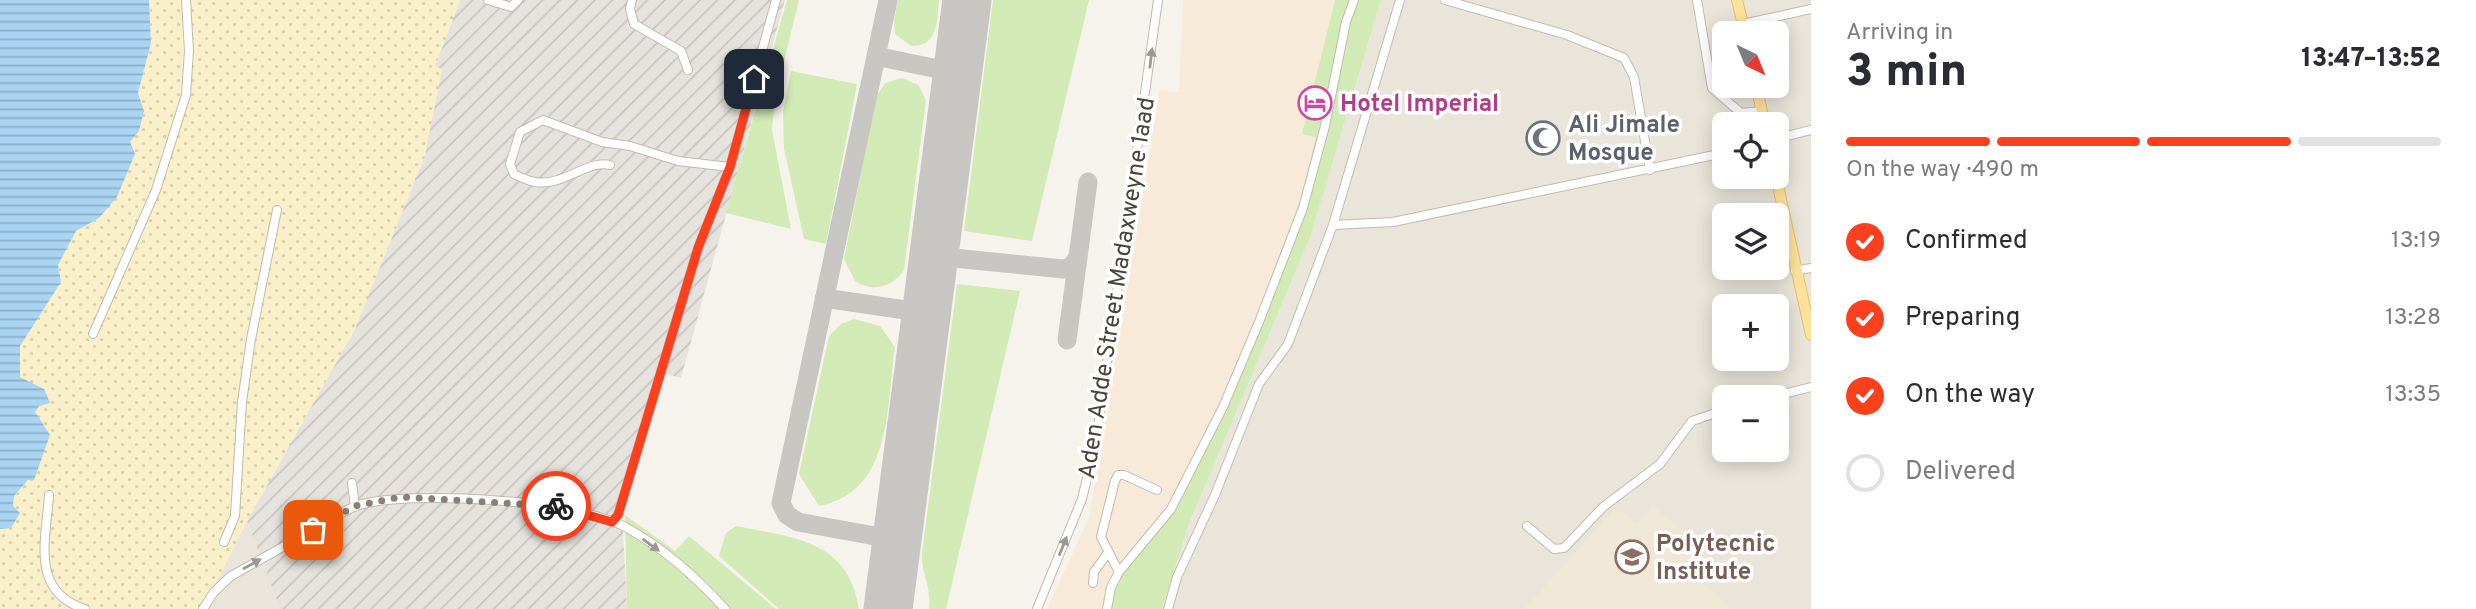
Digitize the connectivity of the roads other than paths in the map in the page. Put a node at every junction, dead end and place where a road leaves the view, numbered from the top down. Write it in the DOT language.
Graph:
graph roads {
  1 [pos="186,0"];
  2 [pos="488,0"];
  3 [pos="518,0"];
  4 [pos="632,0"];
  5 [pos="776,0"];
  6 [pos="1158,0"];
  7 [pos="1354,0"];
  8 [pos="1400,0"];
  9 [pos="1445,0"];
  10 [pos="1697,0"];
  11 [pos="1737,0"];
  12 [pos="1811,9"];
  13 [pos="1742,21"];
  14 [pos="1771,21"];
  15 [pos="688,69"];
  16 [pos="1759,98"];
  17 [pos="1762,111"];
  18 [pos="1811,130"];
  19 [pos="1789,136"];
  20 [pos="1712,156"];
  21 [pos="610,166"];
  22 [pos="730,167"];
  23 [pos="1650,170"];
  24 [pos="1778,189"];
  25 [pos="277,210"];
  26 [pos="1333,225"];
  27 [pos="1811,268"];
  28 [pos="1795,271"];
  29 [pos="93,334"];
  30 [pos="1811,335"];
  31 [pos="1811,387"];
  32 [pos="1789,393"];
  33 [pos="1712,414"];
  34 [pos="352,483"];
  35 [pos="1157,490"];
  36 [pos="49,495"];
  37 [pos="355,506"];
  38 [pos="612,522"];
  39 [pos="1527,526"];
  40 [pos="224,542"];
  41 [pos="1107,554"];
  42 [pos="1119,572"];
  43 [pos="1093,583"];
  44 [pos="85,609"];
  45 [pos="203,609"];
  46 [pos="725,609"];
  47 [pos="1037,609"];
  48 [pos="1107,609"];
  49 [pos="1168,609"];
  1 -- 29 [label="street"];
  2 -- 3 [label="street"];
  4 -- 15 [label="street"];
  5 -- 22 [label="street"];
  47 -- 6 [label="street, Aden Adde Street Madaxweyne 1aad, one-way"];
  7 -- 42 [label="street"];
  8 -- 26 [label="street"];
  9 -- 23 [label="street"];
  10 -- 17 [label="street"];
  11 -- 13 [label="main road"];
  12 -- 14 [label="street"];
  16 -- 17 [label="main road"];
  18 -- 19 [label="street"];
  20 -- 23 [label="street"];
  21 -- 22 [label="street"];
  22 -- 38 [label="street"];
  23 -- 26 [label="street"];
  24 -- 28 [label="main road"];
  25 -- 40 [label="street"];
  26 -- 49 [label="street"];
  27 -- 28 [label="street"];
  28 -- 30 [label="main road"];
  31 -- 32 [label="street"];
  33 -- 39 [label="street"];
  34 -- 37 [label="street"];
  35 -- 41 [label="street"];
  36 -- 44 [label="street"];
  37 -- 38 [label="street"];
  45 -- 37 [label="street, one-way"];
  38 -- 46 [label="street, one-way"];
  41 -- 42 [label="street"];
  41 -- 43 [label="street"];
  42 -- 48 [label="street"];
}
